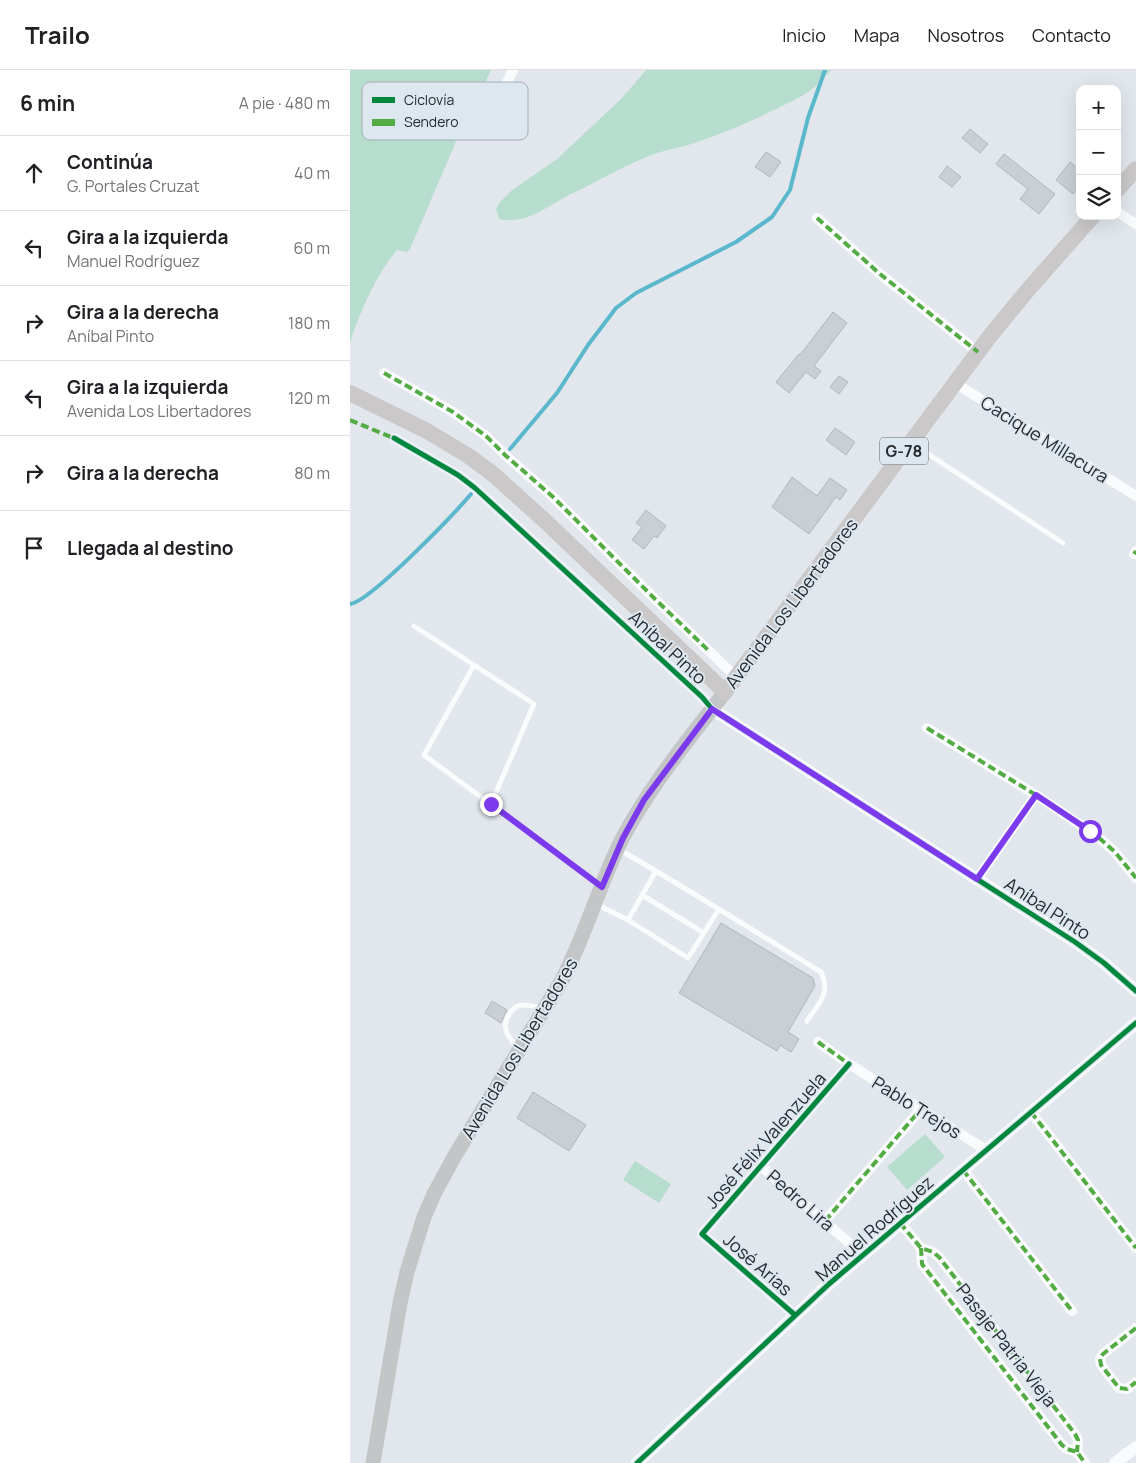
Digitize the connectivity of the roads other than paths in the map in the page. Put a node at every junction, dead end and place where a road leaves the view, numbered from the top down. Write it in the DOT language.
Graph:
graph roads {
  1 [pos="513,70"];
  2 [pos="507,82"];
  3 [pos="1136,169"];
  4 [pos="1121,186"];
  5 [pos="1121,215"];
  6 [pos="817,218"];
  7 [pos="1089,220"];
  8 [pos="1136,224"];
  9 [pos="978,352"];
  10 [pos="384,373"];
  11 [pos="955,383"];
  12 [pos="350,393"];
  13 [pos="394,438"];
  14 [pos="911,442"];
  15 [pos="1136,496"];
  16 [pos="1063,543"];
  17 [pos="414,626"];
  18 [pos="709,651"];
  19 [pos="474,665"];
  20 [pos="736,677"];
  21 [pos="719,687"];
  22 [pos="712,709"];
  23 [pos="927,728"];
  24 [pos="1036,795"];
  25 [pos="491,804"];
  26 [pos="618,849"];
  27 [pos="656,871"];
  28 [pos="1136,878"];
  29 [pos="977,879"];
  30 [pos="602,887"];
  31 [pos="642,895"];
  32 [pos="595,904"];
  33 [pos="718,908"];
  34 [pos="628,920"];
  35 [pos="704,933"];
  36 [pos="1136,991"];
  37 [pos="546,1009"];
  38 [pos="807,1021"];
  39 [pos="1136,1023"];
  40 [pos="818,1042"];
  41 [pos="519,1052"];
  42 [pos="849,1064"];
  43 [pos="921,1110"];
  44 [pos="1031,1112"];
  45 [pos="986,1150"];
  46 [pos="761,1166"];
  47 [pos="963,1170"];
  48 [pos="825,1221"];
  49 [pos="900,1223"];
  50 [pos="702,1234"];
  51 [pos="921,1248"];
  52 [pos="1136,1248"];
  53 [pos="863,1254"];
  54 [pos="1072,1311"];
  55 [pos="795,1315"];
  56 [pos="1136,1328"];
  57 [pos="1136,1382"];
  58 [pos="1136,1447"];
  59 [pos="1077,1452"];
  60 [pos="373,1463"];
  61 [pos="637,1463"];
  62 [pos="1085,1463"];
  63 [pos="1114,1463"];
  1 -- 2 [label="street"];
  3 -- 4 [label="main road"];
  5 -- 8 [label="street"];
  6 -- 9 [label="street"];
  7 -- 9 [label="main road, Avenida Los Libertadores / G-78"];
  9 -- 11 [label="main road, Avenida Los Libertadores / G-78"];
  10 -- 18 [label="street, Aníbal Pinto"];
  11 -- 14 [label="main road, Avenida Los Libertadores / G-78"];
  11 -- 15 [label="street, Cacique Millacura"];
  12 -- 21 [label="main road, Aníbal Pinto"];
  13 -- 22 [label="street, Aníbal Pinto"];
  14 -- 16 [label="lane"];
  14 -- 20 [label="main road, Avenida Los Libertadores / G-78"];
  17 -- 19 [label="lane"];
  18 -- 20 [label="street, Aníbal Pinto"];
  18 -- 21 [label="street, Aníbal Pinto"];
  19 -- 25 [label="lane"];
  19 -- 25 [label="lane"];
  20 -- 21 [label="main road, Avenida Los Libertadores / G-78"];
  21 -- 22 [label="main road, Avenida Los Libertadores"];
  22 -- 26 [label="main road, Avenida Los Libertadores"];
  22 -- 29 [label="street, Aníbal Pinto"];
  23 -- 24 [label="street"];
  24 -- 28 [label="street"];
  24 -- 29 [label="street"];
  25 -- 30 [label="lane"];
  26 -- 27 [label="lane"];
  26 -- 30 [label="main road, Avenida Los Libertadores"];
  27 -- 31 [label="lane"];
  27 -- 33 [label="lane"];
  29 -- 36 [label="street, Aníbal Pinto"];
  30 -- 32 [label="main road, Avenida Los Libertadores"];
  31 -- 34 [label="lane"];
  31 -- 35 [label="lane"];
  32 -- 34 [label="lane"];
  32 -- 37 [label="main road, Avenida Los Libertadores"];
  33 -- 35 [label="lane"];
  33 -- 38 [label="lane"];
  34 -- 35 [label="lane"];
  37 -- 41 [label="main road, Avenida Los Libertadores"];
  37 -- 41 [label="lane"];
  39 -- 44 [label="street, Manuel Rodríguez"];
  40 -- 42 [label="street, Pablo Trejos"];
  41 -- 60 [label="main road, Avenida Los Libertadores"];
  42 -- 43 [label="street, Pablo Trejos"];
  42 -- 46 [label="street, José Félix Valenzuela"];
  43 -- 45 [label="street, Pablo Trejos"];
  43 -- 48 [label="street"];
  44 -- 45 [label="street, Manuel Rodríguez"];
  44 -- 52 [label="street"];
  45 -- 47 [label="street, Manuel Rodríguez"];
  46 -- 48 [label="street, Pedro Lira"];
  46 -- 50 [label="street, José Félix Valenzuela"];
  47 -- 49 [label="street, Manuel Rodríguez"];
  47 -- 54 [label="street"];
  48 -- 53 [label="street, Pedro Lira"];
  49 -- 51 [label="street, Pasaje Patria Vieja"];
  49 -- 53 [label="street, Manuel Rodríguez"];
  50 -- 55 [label="street, José Arias"];
  51 -- 59 [label="street, Pasaje Patria Vieja"];
  51 -- 59 [label="street, Pasaje Patria Vieja"];
  53 -- 55 [label="street, Manuel Rodríguez"];
  55 -- 61 [label="street, Manuel Rodríguez"];
  56 -- 57 [label="street"];
  58 -- 63 [label="street"];
  59 -- 62 [label="street, Pasaje Patria Vieja"];
}
